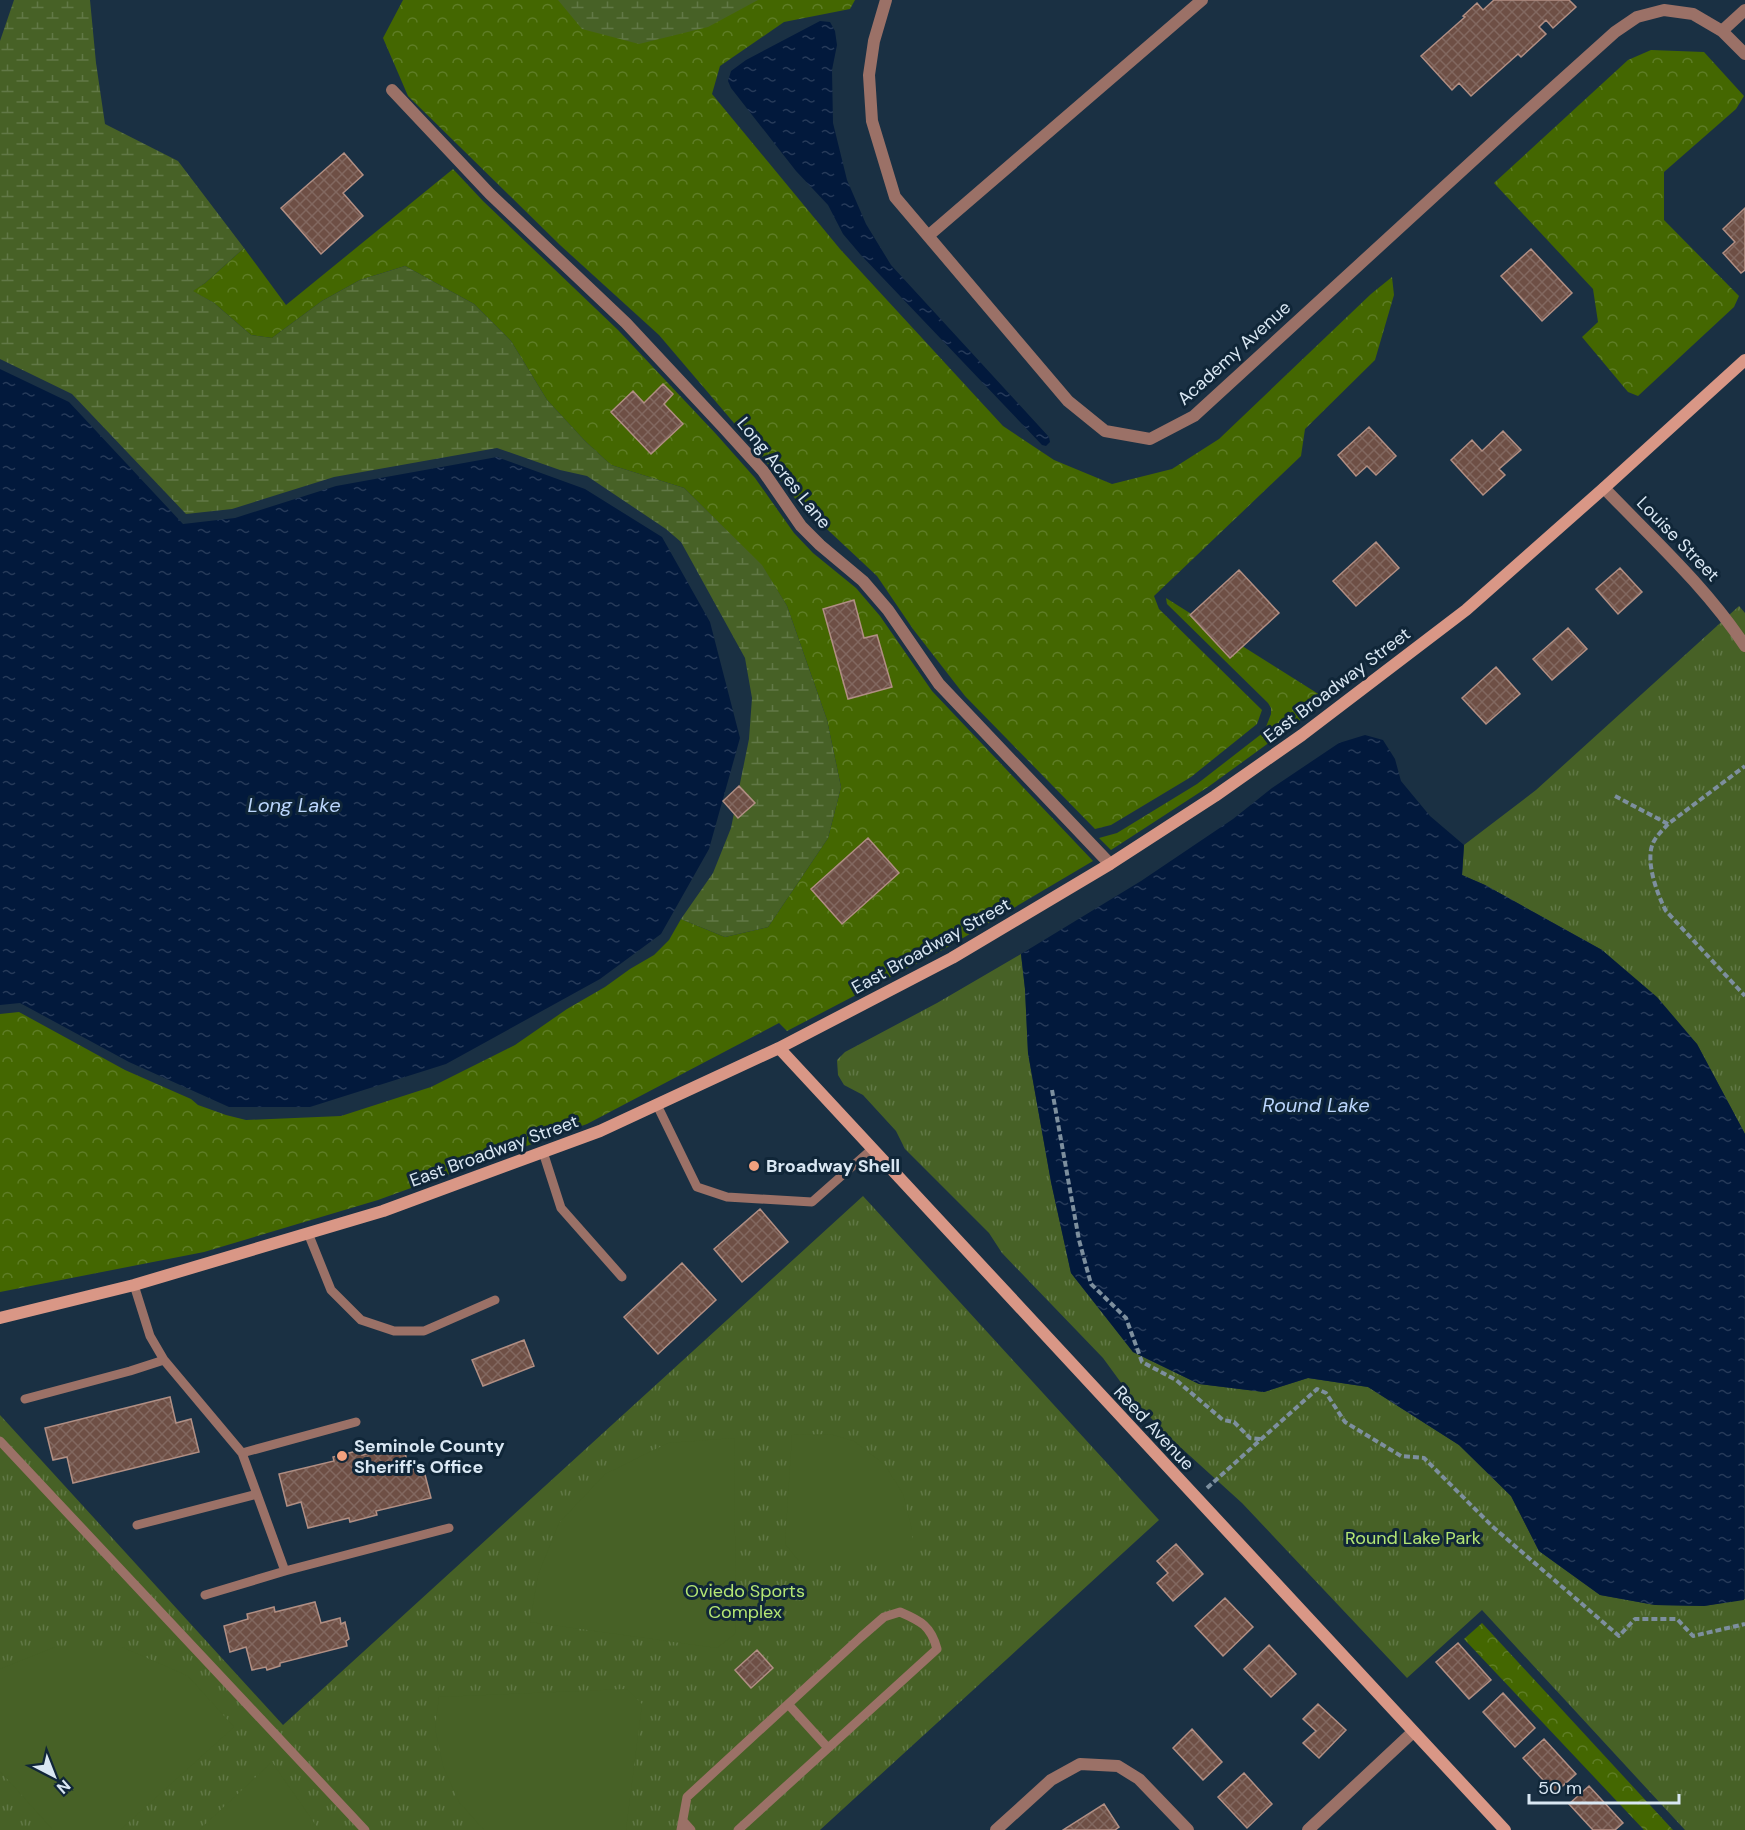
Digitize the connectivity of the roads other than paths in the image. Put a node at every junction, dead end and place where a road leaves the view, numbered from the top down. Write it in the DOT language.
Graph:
graph roads {
  1 [pos="886,0"];
  2 [pos="1202,0"];
  3 [pos="1745,10"];
  4 [pos="1722,31"];
  5 [pos="1745,54"];
  6 [pos="392,90"];
  7 [pos="928,236"];
  8 [pos="1745,360"];
  9 [pos="1604,488"];
  10 [pos="1745,646"];
  11 [pos="1110,864"];
  12 [pos="779,1048"];
  13 [pos="657,1105"];
  14 [pos="872,1149"];
  15 [pos="543,1152"];
  16 [pos="308,1233"];
  17 [pos="622,1277"];
  18 [pos="134,1285"];
  19 [pos="495,1300"];
  20 [pos="0,1318"];
  21 [pos="164,1360"];
  22 [pos="25,1399"];
  23 [pos="356,1422"];
  24 [pos="0,1441"];
  25 [pos="242,1453"];
  26 [pos="257,1494"];
  27 [pos="137,1524"];
  28 [pos="449,1528"];
  29 [pos="285,1571"];
  30 [pos="205,1595"];
  31 [pos="788,1704"];
  32 [pos="1413,1732"];
  33 [pos="828,1748"];
  34 [pos="682,1826"];
  35 [pos="365,1830"];
  36 [pos="692,1830"];
  37 [pos="738,1830"];
  38 [pos="996,1830"];
  39 [pos="1188,1830"];
  40 [pos="1308,1830"];
  41 [pos="1505,1830"];
  1 -- 7 [label="street, Academy Avenue"];
  2 -- 7 [label="street"];
  3 -- 4 [label="street"];
  4 -- 5 [label="street, Academy Avenue"];
  4 -- 7 [label="street, Academy Avenue"];
  6 -- 11 [label="street, Long Acres Lane"];
  8 -- 9 [label="main road, East Broadway Street"];
  9 -- 10 [label="street, Louise Street"];
  9 -- 11 [label="main road, East Broadway Street"];
  11 -- 12 [label="main road, East Broadway Street"];
  12 -- 13 [label="main road, East Broadway Street"];
  12 -- 14 [label="main road, Reed Avenue"];
  13 -- 14 [label="lane"];
  13 -- 15 [label="main road, East Broadway Street"];
  14 -- 32 [label="main road, Reed Avenue"];
  15 -- 16 [label="main road, East Broadway Street"];
  15 -- 17 [label="lane"];
  16 -- 18 [label="main road, East Broadway Street"];
  16 -- 19 [label="lane"];
  18 -- 20 [label="main road, East Broadway Street"];
  18 -- 21 [label="lane"];
  21 -- 22 [label="lane"];
  21 -- 25 [label="lane"];
  23 -- 25 [label="lane"];
  24 -- 35 [label="lane"];
  25 -- 26 [label="lane"];
  26 -- 27 [label="lane"];
  26 -- 29 [label="lane"];
  28 -- 29 [label="lane"];
  29 -- 30 [label="lane"];
  31 -- 33 [label="lane"];
  31 -- 33 [label="lane"];
  31 -- 34 [label="lane"];
  32 -- 40 [label="street"];
  32 -- 41 [label="main road, Reed Avenue"];
  33 -- 37 [label="lane"];
  34 -- 36 [label="lane"];
  38 -- 39 [label="street"];
}
